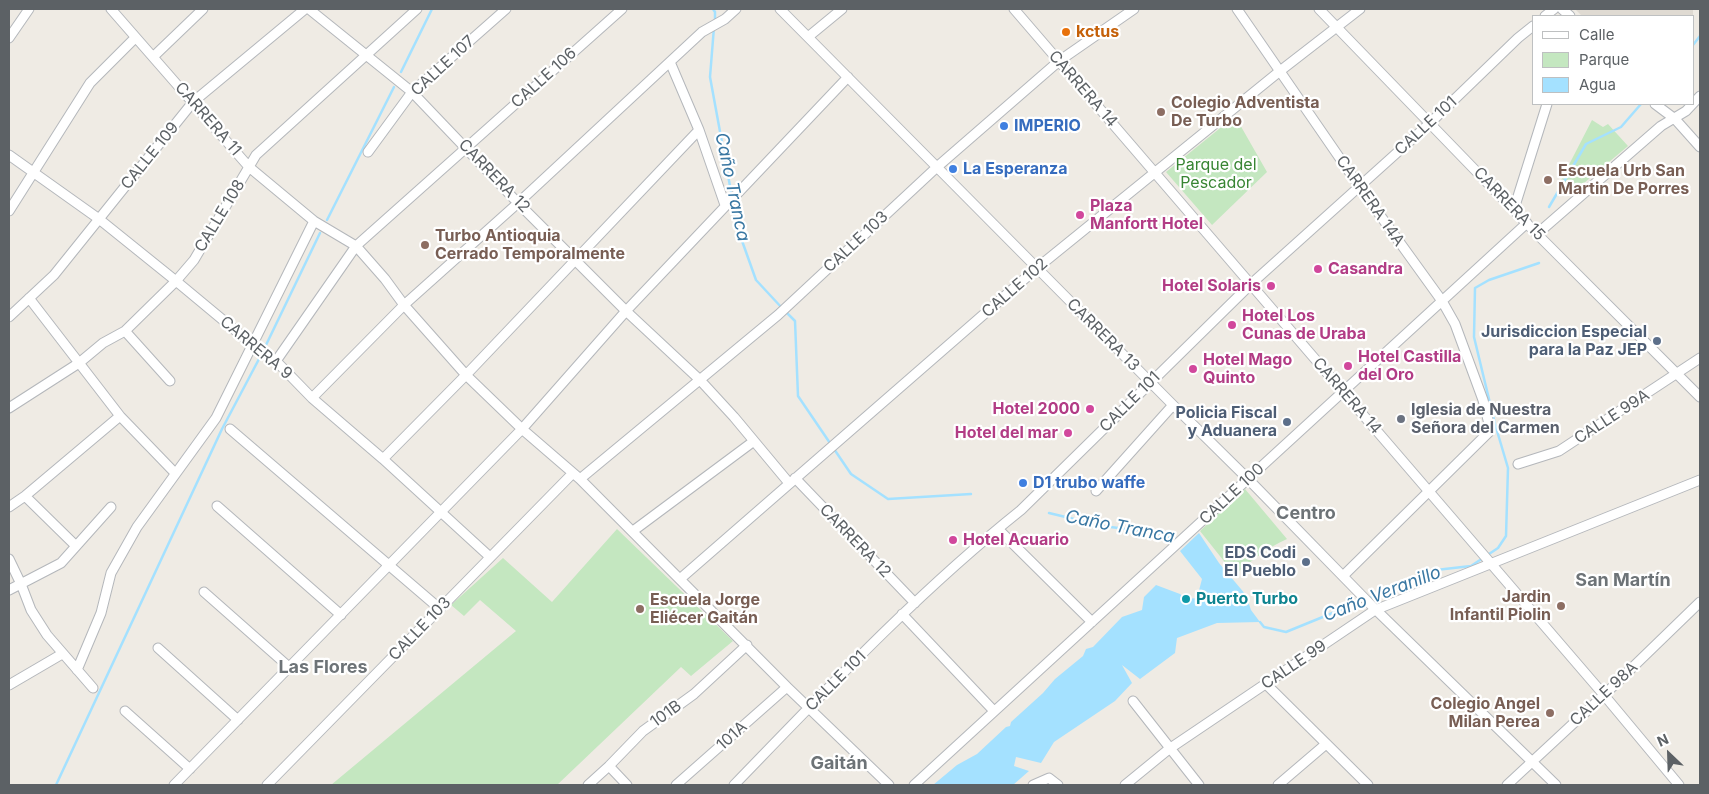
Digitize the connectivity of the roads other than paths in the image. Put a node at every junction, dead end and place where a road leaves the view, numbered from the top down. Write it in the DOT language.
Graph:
graph roads {
  1 [pos="29,9"];
  2 [pos="110,9"];
  3 [pos="203,9"];
  4 [pos="307,9"];
  5 [pos="417,9"];
  6 [pos="506,9"];
  7 [pos="622,9"];
  8 [pos="736,9"];
  9 [pos="780,9"];
  10 [pos="842,9"];
  11 [pos="1014,9"];
  12 [pos="1134,9"];
  13 [pos="1237,9"];
  14 [pos="1319,9"];
  15 [pos="1360,9"];
  16 [pos="1532,27"];
  17 [pos="1336,28"];
  18 [pos="808,37"];
  19 [pos="9,38"];
  20 [pos="135,38"];
  21 [pos="365,55"];
  22 [pos="153,57"];
  23 [pos="670,62"];
  24 [pos="1059,62"];
  25 [pos="1280,71"];
  26 [pos="848,77"];
  27 [pos="412,92"];
  28 [pos="193,102"];
  29 [pos="1547,105"];
  30 [pos="1692,105"];
  31 [pos="1656,106"];
  32 [pos="1674,118"];
  33 [pos="1430,123"];
  34 [pos="699,130"];
  35 [pos="466,147"];
  36 [pos="1700,147"];
  37 [pos="368,152"];
  38 [pos="9,155"];
  39 [pos="249,167"];
  40 [pos="937,167"];
  41 [pos="34,173"];
  42 [pos="1155,173"];
  43 [pos="1359,186"];
  44 [pos="518,203"];
  45 [pos="727,203"];
  46 [pos="1514,209"];
  47 [pos="9,211"];
  48 [pos="99,219"];
  49 [pos="314,221"];
  50 [pos="1527,223"];
  51 [pos="1537,234"];
  52 [pos="356,246"];
  53 [pos="576,260"];
  54 [pos="1037,268"];
  55 [pos="176,281"];
  56 [pos="1251,284"];
  57 [pos="29,298"];
  58 [pos="1442,301"];
  59 [pos="404,305"];
  60 [pos="626,311"];
  61 [pos="9,317"];
  62 [pos="125,331"];
  63 [pos="252,345"];
  64 [pos="1700,358"];
  65 [pos="276,362"];
  66 [pos="79,363"];
  67 [pos="1677,374"];
  68 [pos="466,375"];
  69 [pos="700,380"];
  70 [pos="170,381"];
  71 [pos="1150,382"];
  72 [pos="1344,392"];
  73 [pos="1700,397"];
  74 [pos="312,398"];
  75 [pos="1173,405"];
  76 [pos="9,408"];
  77 [pos="120,416"];
  78 [pos="230,429"];
  79 [pos="522,430"];
  80 [pos="754,441"];
  81 [pos="383,459"];
  82 [pos="1518,464"];
  83 [pos="175,473"];
  84 [pos="577,476"];
  85 [pos="1248,479"];
  86 [pos="1700,480"];
  87 [pos="792,481"];
  88 [pos="1096,491"];
  89 [pos="1429,492"];
  90 [pos="25,496"];
  91 [pos="217,506"];
  92 [pos="111,507"];
  93 [pos="9,508"];
  94 [pos="441,512"];
  95 [pos="998,529"];
  96 [pos="633,531"];
  97 [pos="76,546"];
  98 [pos="490,558"];
  99 [pos="9,559"];
  100 [pos="1489,563"];
  101 [pos="390,565"];
  102 [pos="1342,576"];
  103 [pos="680,578"];
  104 [pos="21,584"];
  105 [pos="9,590"];
  106 [pos="204,592"];
  107 [pos="1700,602"];
  108 [pos="914,603"];
  109 [pos="1373,608"];
  110 [pos="440,609"];
  111 [pos="902,614"];
  112 [pos="341,615"];
  113 [pos="1092,622"];
  114 [pos="747,645"];
  115 [pos="158,648"];
  116 [pos="62,654"];
  117 [pos="289,668"];
  118 [pos="77,670"];
  119 [pos="1266,684"];
  120 [pos="9,685"];
  121 [pos="787,687"];
  122 [pos="93,688"];
  123 [pos="1604,696"];
  124 [pos="1133,701"];
  125 [pos="809,708"];
  126 [pos="125,711"];
  127 [pos="994,711"];
  128 [pos="238,720"];
  129 [pos="1326,744"];
  130 [pos="1169,749"];
  131 [pos="1532,761"];
  132 [pos="609,766"];
  133 [pos="190,769"];
  134 [pos="174,785"];
  135 [pos="267,785"];
  136 [pos="588,785"];
  137 [pos="626,785"];
  138 [pos="676,785"];
  139 [pos="734,785"];
  140 [pos="889,785"];
  141 [pos="914,785"];
  142 [pos="1033,785"];
  143 [pos="1058,785"];
  144 [pos="1125,785"];
  145 [pos="1199,785"];
  146 [pos="1278,785"];
  147 [pos="1368,785"];
  148 [pos="1507,785"];
  149 [pos="1556,785"];
  150 [pos="1679,785"];
  1 -- 19 [label="street"];
  2 -- 20 [label="street, CARRERA 11"];
  3 -- 22 [label="street"];
  4 -- 21 [label="street"];
  4 -- 28 [label="street, CALLE 109"];
  5 -- 21 [label="street, CALLE 108"];
  6 -- 27 [label="street, CALLE 107"];
  7 -- 35 [label="street, CALLE 106"];
  8 -- 23 [label="street"];
  9 -- 18 [label="street, CARRERA 13"];
  10 -- 18 [label="street"];
  11 -- 24 [label="street, CARRERA 14"];
  12 -- 24 [label="street, CALLE 103"];
  13 -- 25 [label="street, CARRERA 14A"];
  14 -- 17 [label="street, CARRERA 15"];
  15 -- 17 [label="street, CALLE 102"];
  16 -- 33 [label="street, CALLE 101"];
  17 -- 25 [label="street, CALLE 102"];
  17 -- 33 [label="street, CARRERA 15"];
  18 -- 26 [label="street, CARRERA 13"];
  20 -- 22 [label="street, CARRERA 11"];
  20 -- 41 [label="street"];
  21 -- 27 [label="street, CARRERA 12"];
  21 -- 39 [label="street, CALLE 108"];
  22 -- 28 [label="street, CARRERA 11"];
  23 -- 34 [label="street"];
  23 -- 44 [label="street"];
  24 -- 40 [label="street, CALLE 103"];
  24 -- 42 [label="street, CARRERA 14"];
  25 -- 42 [label="street, CALLE 102"];
  25 -- 43 [label="street, CARRERA 14A"];
  26 -- 40 [label="street, CARRERA 13"];
  26 -- 45 [label="street"];
  27 -- 35 [label="street, CARRERA 12"];
  27 -- 37 [label="street, CALLE 107"];
  28 -- 39 [label="street, CARRERA 11"];
  28 -- 48 [label="street, CALLE 109"];
  29 -- 46 [label="street"];
  30 -- 32 [label="street"];
  31 -- 32 [label="street"];
  32 -- 36 [label="street"];
  32 -- 51 [label="street"];
  33 -- 43 [label="street, CALLE 101"];
  33 -- 46 [label="street, CARRERA 15"];
  34 -- 45 [label="street"];
  34 -- 53 [label="street"];
  35 -- 44 [label="street, CARRERA 12"];
  35 -- 52 [label="street, CALLE 106"];
  38 -- 41 [label="street, CARRERA 9"];
  39 -- 49 [label="street, CARRERA 11"];
  39 -- 55 [label="street, CALLE 108"];
  40 -- 54 [label="street, CARRERA 13"];
  40 -- 69 [label="street, CALLE 103"];
  41 -- 47 [label="street"];
  41 -- 48 [label="street, CARRERA 9"];
  42 -- 54 [label="street, CALLE 102"];
  42 -- 56 [label="street, CARRERA 14"];
  43 -- 56 [label="street, CALLE 101"];
  43 -- 58 [label="street, CARRERA 14A"];
  44 -- 53 [label="street, CARRERA 12"];
  44 -- 59 [label="street"];
  45 -- 60 [label="street"];
  46 -- 50 [label="street, CARRERA 15"];
  48 -- 55 [label="street, CARRERA 9"];
  48 -- 57 [label="street, CALLE 109"];
  49 -- 52 [label="street, CARRERA 11"];
  49 -- 63 [label="street"];
  50 -- 51 [label="street, CARRERA 15"];
  50 -- 58 [label="street, CALLE 100"];
  51 -- 67 [label="street, CARRERA 15"];
  52 -- 59 [label="street, CARRERA 11"];
  52 -- 65 [label="street, CALLE 106"];
  53 -- 60 [label="street, CARRERA 12"];
  53 -- 68 [label="street"];
  54 -- 71 [label="street, CARRERA 13"];
  54 -- 87 [label="street, CALLE 102"];
  55 -- 62 [label="street, CALLE 108"];
  55 -- 63 [label="street, CARRERA 9"];
  56 -- 71 [label="street, CALLE 101"];
  56 -- 72 [label="street, CARRERA 14"];
  57 -- 61 [label="street, CALLE 109"];
  57 -- 66 [label="street"];
  58 -- 72 [label="street, CALLE 100"];
  58 -- 89 [label="street, CARRERA 14A"];
  59 -- 68 [label="street, CARRERA 11"];
  59 -- 74 [label="street"];
  60 -- 69 [label="street, CARRERA 12"];
  60 -- 79 [label="street"];
  62 -- 66 [label="street, CALLE 108"];
  62 -- 70 [label="street"];
  63 -- 65 [label="street, CARRERA 9"];
  63 -- 83 [label="street"];
  64 -- 67 [label="street, CALLE 99A"];
  65 -- 74 [label="street, CARRERA 9"];
  66 -- 76 [label="street, CALLE 108"];
  66 -- 77 [label="street"];
  67 -- 73 [label="street, CARRERA 15"];
  67 -- 82 [label="street, CALLE 99A"];
  68 -- 79 [label="street, CARRERA 11"];
  68 -- 81 [label="street"];
  69 -- 80 [label="street, CARRERA 12"];
  69 -- 84 [label="street, CALLE 103"];
  71 -- 75 [label="street, CARRERA 13"];
  71 -- 95 [label="street, CALLE 101"];
  72 -- 85 [label="street, CALLE 100"];
  72 -- 89 [label="street, CARRERA 14"];
  74 -- 81 [label="street, CARRERA 9"];
  75 -- 85 [label="street, CARRERA 13"];
  75 -- 88 [label="street"];
  77 -- 83 [label="street"];
  77 -- 90 [label="street"];
  78 -- 101 [label="street"];
  79 -- 84 [label="street, CARRERA 11"];
  79 -- 94 [label="street"];
  80 -- 87 [label="street, CARRERA 12"];
  80 -- 96 [label="street"];
  81 -- 94 [label="street, CARRERA 9"];
  83 -- 118 [label="street"];
  84 -- 96 [label="street, CARRERA 11"];
  84 -- 98 [label="street, CALLE 103"];
  85 -- 102 [label="street, CARRERA 13"];
  85 -- 113 [label="street, CALLE 100"];
  86 -- 100 [label="street, CALLE 99"];
  87 -- 103 [label="street, CALLE 102"];
  87 -- 108 [label="street, CARRERA 12"];
  89 -- 100 [label="street, CARRERA 14"];
  89 -- 102 [label="street"];
  90 -- 93 [label="street"];
  90 -- 97 [label="street"];
  91 -- 112 [label="street"];
  92 -- 97 [label="street"];
  94 -- 98 [label="street, CARRERA 9"];
  94 -- 101 [label="street"];
  95 -- 108 [label="street, CALLE 101"];
  95 -- 113 [label="street"];
  96 -- 103 [label="street, CARRERA 11"];
  97 -- 104 [label="street"];
  98 -- 110 [label="street, CALLE 103"];
  99 -- 104 [label="street"];
  100 -- 109 [label="street, CALLE 99"];
  100 -- 123 [label="street, CARRERA 14"];
  101 -- 110 [label="street"];
  101 -- 112 [label="street"];
  102 -- 109 [label="street, CARRERA 13"];
  103 -- 114 [label="street, CARRERA 11"];
  104 -- 105 [label="street"];
  104 -- 116 [label="street"];
  106 -- 117 [label="street"];
  107 -- 123 [label="street, CALLE 98A"];
  108 -- 111 [label="street, CALLE 101"];
  109 -- 119 [label="street, CALLE 99"];
  109 -- 131 [label="street, CARRERA 13"];
  110 -- 135 [label="street, CALLE 103"];
  111 -- 125 [label="street, CALLE 101"];
  111 -- 127 [label="street"];
  112 -- 117 [label="street"];
  113 -- 127 [label="street, CALLE 100"];
  114 -- 121 [label="street, CARRERA 11"];
  114 -- 132 [label="street, 101B"];
  115 -- 128 [label="street"];
  116 -- 118 [label="street"];
  116 -- 120 [label="street"];
  117 -- 128 [label="street"];
  118 -- 122 [label="street"];
  119 -- 129 [label="street"];
  119 -- 130 [label="street, CALLE 99"];
  121 -- 125 [label="street, CARRERA 11"];
  121 -- 138 [label="street, 101A"];
  123 -- 131 [label="street, CALLE 98A"];
  123 -- 150 [label="street, CARRERA 14"];
  124 -- 130 [label="street"];
  125 -- 139 [label="street, CALLE 101"];
  125 -- 140 [label="street, CARRERA 11"];
  126 -- 133 [label="street"];
  127 -- 141 [label="street, CALLE 100"];
  128 -- 133 [label="street"];
  129 -- 146 [label="street"];
  129 -- 147 [label="street"];
  130 -- 144 [label="street, CALLE 99"];
  130 -- 145 [label="street"];
  131 -- 148 [label="street, CALLE 98A"];
  131 -- 149 [label="street, CARRERA 13"];
  132 -- 136 [label="street, 101B"];
  132 -- 137 [label="street"];
  133 -- 134 [label="street"];
  142 -- 143 [label="street"];
}
